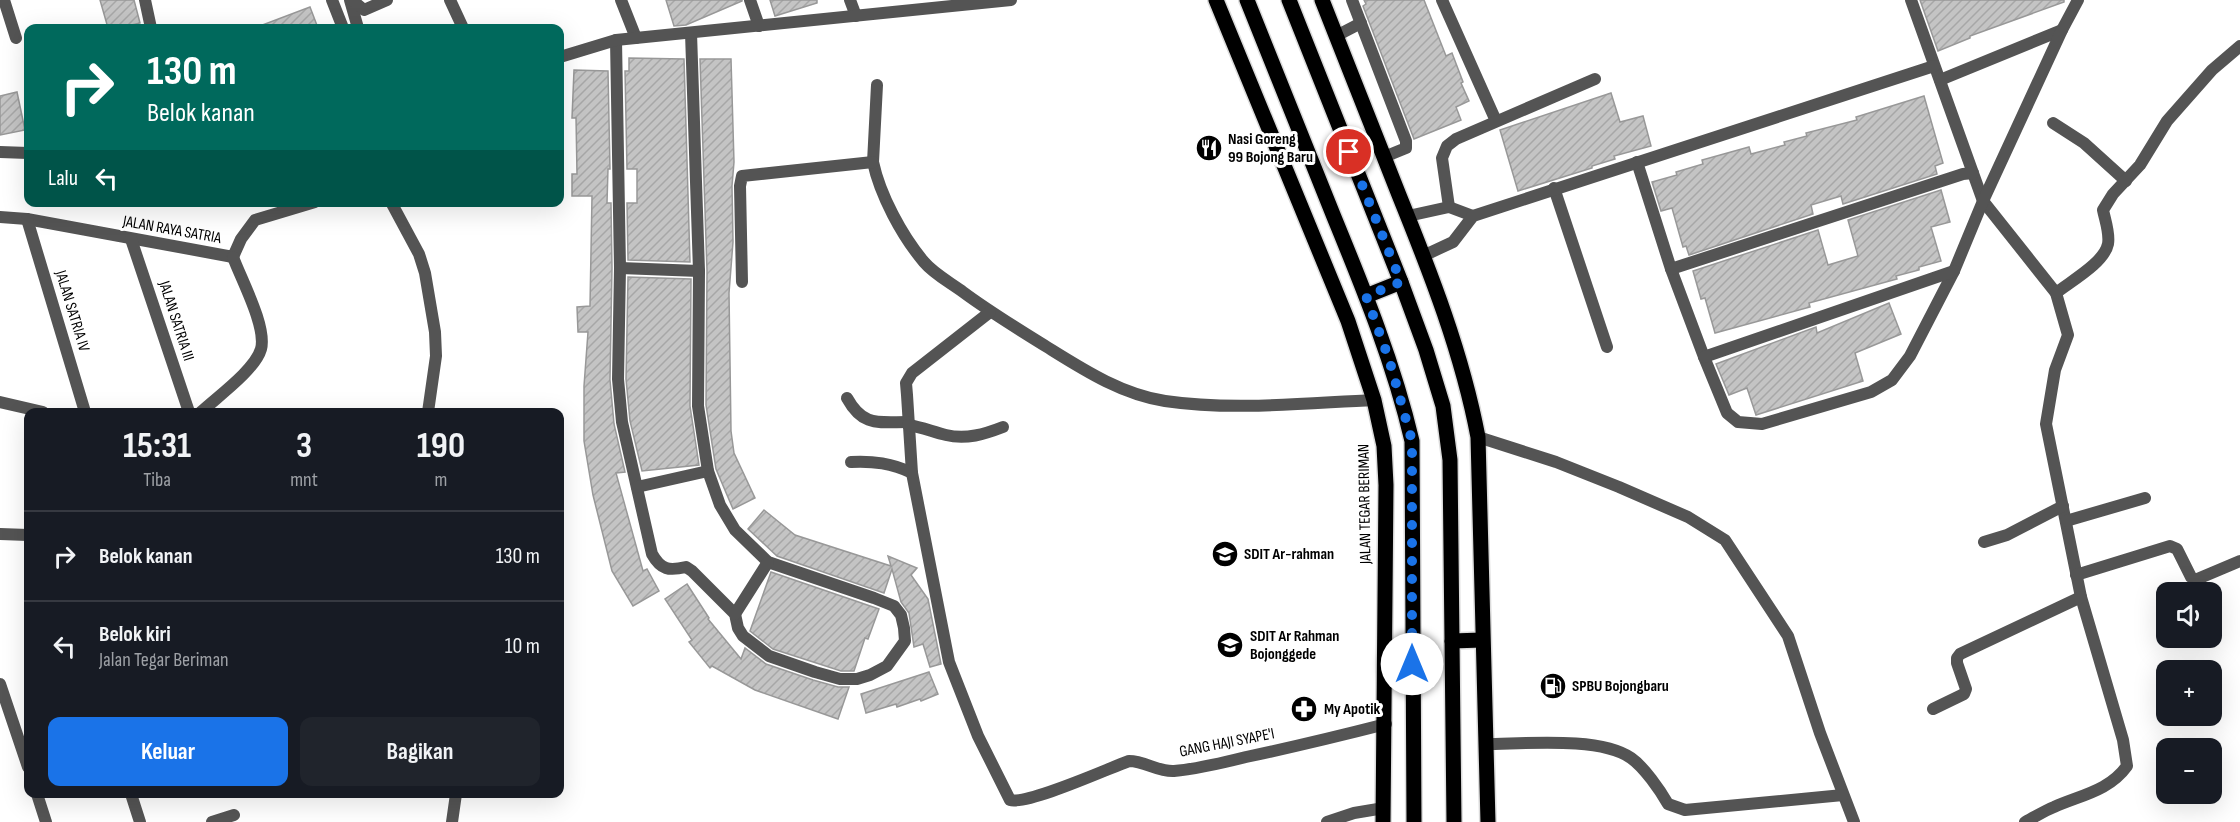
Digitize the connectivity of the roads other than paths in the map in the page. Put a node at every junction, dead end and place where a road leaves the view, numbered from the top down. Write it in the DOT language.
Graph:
graph roads {
  1 [pos="4,0"];
  2 [pos="146,0"];
  3 [pos="350,0"];
  4 [pos="387,0"];
  5 [pos="450,0"];
  6 [pos="621,0"];
  7 [pos="750,0"];
  8 [pos="850,0"];
  9 [pos="1011,0"];
  10 [pos="1216,0"];
  11 [pos="1247,0"];
  12 [pos="1289,0"];
  13 [pos="1322,0"];
  14 [pos="1352,0"];
  15 [pos="1442,0"];
  16 [pos="1911,0"];
  17 [pos="2078,0"];
  18 [pos="333,2"];
  19 [pos="946,3"];
  20 [pos="856,16"];
  21 [pos="1361,23"];
  22 [pos="150,24"];
  23 [pos="341,24"];
  24 [pos="357,24"];
  25 [pos="461,24"];
  26 [pos="759,26"];
  27 [pos="2062,30"];
  28 [pos="692,33"];
  29 [pos="1336,36"];
  30 [pos="16,38"];
  31 [pos="636,39"];
  32 [pos="616,40"];
  33 [pos="2240,46"];
  34 [pos="564,56"];
  35 [pos="1935,66"];
  36 [pos="1595,79"];
  37 [pos="1940,80"];
  38 [pos="877,85"];
  39 [pos="1496,121"];
  40 [pos="2053,123"];
  41 [pos="0,153"];
  42 [pos="24,153"];
  43 [pos="1384,157"];
  44 [pos="873,162"];
  45 [pos="1637,162"];
  46 [pos="1973,173"];
  47 [pos="2126,181"];
  48 [pos="1554,188"];
  49 [pos="1983,201"];
  50 [pos="298,207"];
  51 [pos="394,207"];
  52 [pos="1449,207"];
  53 [pos="1408,216"];
  54 [pos="1473,216"];
  55 [pos="0,217"];
  56 [pos="27,219"];
  57 [pos="131,239"];
  58 [pos="1423,256"];
  59 [pos="233,257"];
  60 [pos="620,268"];
  61 [pos="1671,269"];
  62 [pos="699,271"];
  63 [pos="1954,271"];
  64 [pos="742,282"];
  65 [pos="1401,282"];
  66 [pos="2056,293"];
  67 [pos="1366,296"];
  68 [pos="990,312"];
  69 [pos="1607,347"];
  70 [pos="1704,357"];
  71 [pos="847,398"];
  72 [pos="1374,400"];
  73 [pos="0,402"];
  74 [pos="26,408"];
  75 [pos="84,408"];
  76 [pos="188,408"];
  77 [pos="205,408"];
  78 [pos="429,408"];
  79 [pos="908,423"];
  80 [pos="1003,427"];
  81 [pos="1478,437"];
  82 [pos="851,462"];
  83 [pos="708,471"];
  84 [pos="912,473"];
  85 [pos="637,487"];
  86 [pos="2145,498"];
  87 [pos="2063,506"];
  88 [pos="2066,521"];
  89 [pos="0,534"];
  90 [pos="24,536"];
  91 [pos="1984,542"];
  92 [pos="2240,561"];
  93 [pos="768,562"];
  94 [pos="2076,575"];
  95 [pos="2081,597"];
  96 [pos="735,614"];
  97 [pos="1482,640"];
  98 [pos="1384,641"];
  99 [pos="1452,641"];
  100 [pos="1412,642"];
  101 [pos="0,684"];
  102 [pos="1933,709"];
  103 [pos="1386,724"];
  104 [pos="1485,744"];
  105 [pos="24,755"];
  106 [pos="1843,795"];
  107 [pos="38,798"];
  108 [pos="133,798"];
  109 [pos="455,798"];
  110 [pos="234,815"];
  111 [pos="1384,815"];
  112 [pos="46,822"];
  113 [pos="140,822"];
  114 [pos="212,822"];
  115 [pos="452,822"];
  116 [pos="1327,822"];
  117 [pos="1414,822"];
  118 [pos="1454,822"];
  119 [pos="1488,822"];
  120 [pos="1854,822"];
  121 [pos="2025,822"];
  1 -- 30 [label="street"];
  2 -- 22 [label="street"];
  3 -- 4 [label="street"];
  3 -- 18 [label="street"];
  3 -- 24 [label="street"];
  5 -- 25 [label="street"];
  6 -- 31 [label="street"];
  7 -- 26 [label="street"];
  8 -- 20 [label="street"];
  9 -- 19 [label="street"];
  10 -- 72 [label="main road, JALAN TEGAR BERIMAN"];
  11 -- 67 [label="main road"];
  12 -- 65 [label="main road"];
  13 -- 29 [label="main road"];
  14 -- 21 [label="street"];
  15 -- 39 [label="street"];
  16 -- 35 [label="street"];
  17 -- 27 [label="street"];
  18 -- 23 [label="street"];
  19 -- 20 [label="street"];
  20 -- 26 [label="street"];
  21 -- 29 [label="street"];
  21 -- 43 [label="street"];
  26 -- 28 [label="street"];
  27 -- 37 [label="street"];
  27 -- 49 [label="street"];
  28 -- 31 [label="street"];
  28 -- 62 [label="street"];
  29 -- 43 [label="main road"];
  31 -- 32 [label="street"];
  32 -- 34 [label="street"];
  32 -- 60 [label="street"];
  33 -- 47 [label="street"];
  35 -- 37 [label="street"];
  35 -- 45 [label="street"];
  36 -- 39 [label="street"];
  37 -- 46 [label="street"];
  38 -- 44 [label="street"];
  39 -- 52 [label="street"];
  40 -- 47 [label="street"];
  41 -- 42 [label="street"];
  43 -- 53 [label="main road"];
  44 -- 64 [label="street"];
  44 -- 68 [label="street"];
  45 -- 48 [label="street"];
  45 -- 61 [label="street"];
  46 -- 49 [label="street"];
  46 -- 61 [label="street"];
  47 -- 66 [label="street"];
  48 -- 54 [label="street"];
  48 -- 69 [label="street"];
  49 -- 63 [label="street"];
  49 -- 66 [label="street"];
  50 -- 59 [label="street, JALAN RAYA SATRIA"];
  51 -- 78 [label="street"];
  52 -- 53 [label="street"];
  52 -- 54 [label="street"];
  53 -- 58 [label="main road"];
  54 -- 58 [label="street"];
  55 -- 56 [label="street, JALAN RAYA SATRIA"];
  56 -- 57 [label="street, JALAN RAYA SATRIA"];
  56 -- 75 [label="street, JALAN SATRIA IV"];
  57 -- 59 [label="street, JALAN RAYA SATRIA"];
  57 -- 76 [label="street, JALAN SATRIA III"];
  58 -- 81 [label="main road"];
  59 -- 77 [label="street"];
  60 -- 62 [label="street"];
  60 -- 85 [label="street"];
  61 -- 70 [label="street"];
  62 -- 83 [label="street"];
  63 -- 70 [label="street"];
  63 -- 70 [label="street"];
  65 -- 67 [label="main road"];
  65 -- 99 [label="main road"];
  66 -- 87 [label="street"];
  67 -- 100 [label="main road"];
  68 -- 72 [label="street"];
  68 -- 79 [label="street"];
  71 -- 79 [label="street"];
  72 -- 98 [label="main road, JALAN TEGAR BERIMAN"];
  73 -- 74 [label="street"];
  79 -- 80 [label="street"];
  79 -- 84 [label="street"];
  81 -- 97 [label="main road"];
  81 -- 106 [label="street"];
  82 -- 84 [label="street"];
  83 -- 85 [label="street"];
  83 -- 93 [label="street"];
  84 -- 103 [label="street, GANG HAJI SYAPE'I"];
  85 -- 96 [label="street"];
  86 -- 88 [label="street"];
  87 -- 88 [label="street"];
  87 -- 91 [label="street"];
  88 -- 94 [label="street"];
  89 -- 90 [label="street"];
  92 -- 94 [label="street"];
  93 -- 96 [label="street"];
  93 -- 96 [label="street"];
  94 -- 95 [label="street"];
  95 -- 102 [label="street"];
  95 -- 121 [label="street"];
  97 -- 99 [label="main road"];
  97 -- 104 [label="main road"];
  98 -- 100 [label="main road"];
  98 -- 103 [label="main road, JALAN TEGAR BERIMAN"];
  99 -- 118 [label="main road"];
  100 -- 117 [label="main road"];
  101 -- 105 [label="street"];
  103 -- 111 [label="main road, JALAN TEGAR BERIMAN"];
  104 -- 106 [label="street"];
  104 -- 119 [label="main road"];
  106 -- 120 [label="street"];
  107 -- 112 [label="street"];
  108 -- 113 [label="street"];
  109 -- 115 [label="street"];
  110 -- 114 [label="street"];
  111 -- 116 [label="street"];
}
